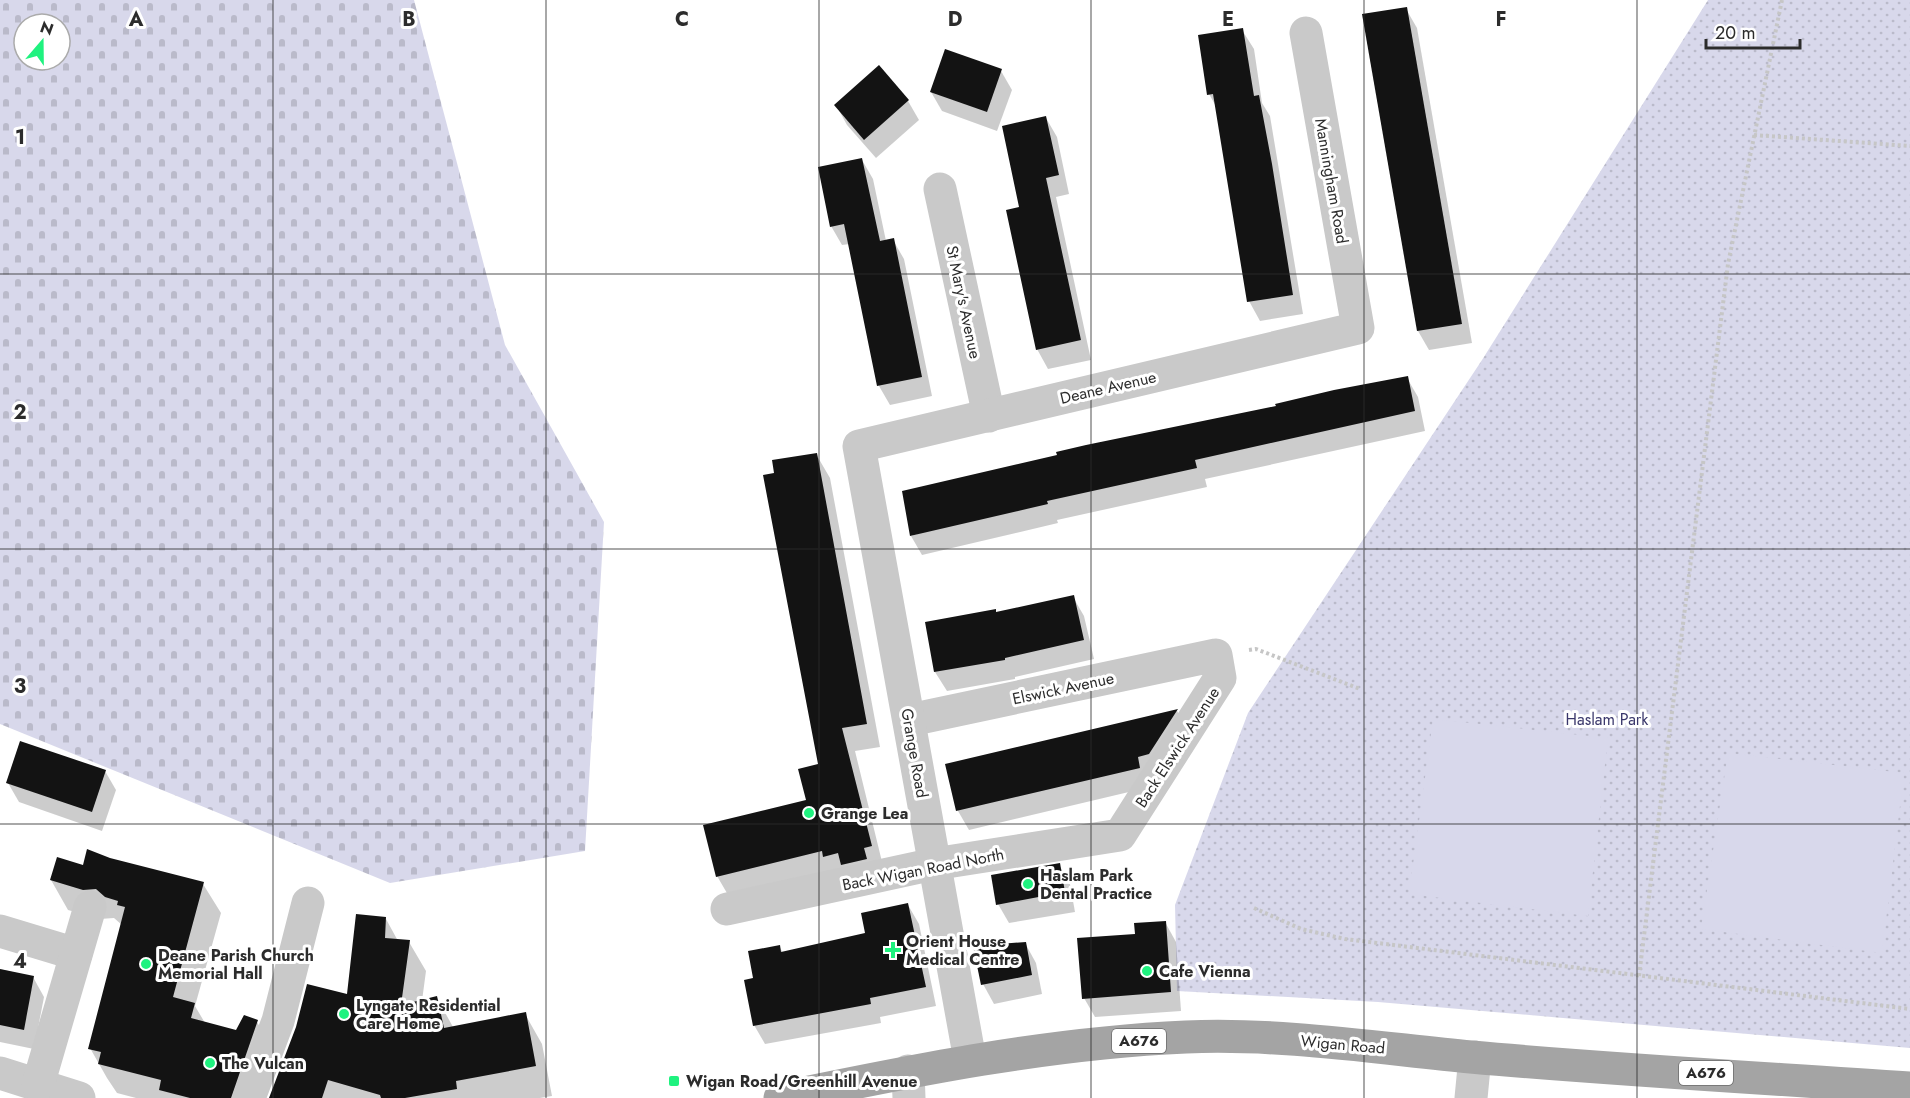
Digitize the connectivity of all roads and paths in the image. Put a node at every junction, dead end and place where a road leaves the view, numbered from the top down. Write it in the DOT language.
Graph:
graph roads {
  1 [pos="1782,0"];
  2 [pos="1306,33"];
  3 [pos="1755,135"];
  4 [pos="1910,146"];
  5 [pos="940,189"];
  6 [pos="1358,328"];
  7 [pos="988,416"];
  8 [pos="859,446"];
  9 [pos="1216,655"];
  10 [pos="1360,689"];
  11 [pos="910,720"];
  12 [pos="1120,835"];
  13 [pos="934,864"];
  14 [pos="308,903"];
  15 [pos="90,907"];
  16 [pos="1254,908"];
  17 [pos="727,909"];
  18 [pos="0,932"];
  19 [pos="76,954"];
  20 [pos="1639,976"];
  21 [pos="1910,1009"];
  22 [pos="1475,1057"];
  23 [pos="970,1060"];
  24 [pos="0,1073"];
  25 [pos="909,1084"];
  26 [pos="38,1085"];
  27 [pos="1910,1088"];
  28 [pos="79,1098"];
  29 [pos="249,1098"];
  30 [pos="780,1098"];
  31 [pos="1471,1098"];
  1 -- 3 [label="path"];
  2 -- 6 [label="street, Manningham Road"];
  3 -- 4 [label="path"];
  3 -- 20 [label="path"];
  5 -- 7 [label="street, St Mary's Avenue"];
  6 -- 7 [label="street, Deane Avenue"];
  7 -- 8 [label="street, Deane Avenue"];
  8 -- 11 [label="street, Grange Road"];
  9 -- 10 [label="path"];
  9 -- 11 [label="street, Elswick Avenue"];
  9 -- 12 [label="street, Back Elswick Avenue"];
  11 -- 13 [label="street, Grange Road"];
  12 -- 13 [label="street, Back Wigan Road North"];
  13 -- 17 [label="street, Back Wigan Road North"];
  13 -- 23 [label="street, Grange Road"];
  14 -- 29 [label="street"];
  15 -- 19 [label="street"];
  16 -- 20 [label="path"];
  18 -- 19 [label="street"];
  19 -- 26 [label="street"];
  20 -- 21 [label="path"];
  22 -- 23 [label="main road, Wigan Road / A676"];
  22 -- 27 [label="main road, Wigan Road / A676"];
  22 -- 31 [label="street"];
  23 -- 25 [label="main road, Wigan Road / A676"];
  24 -- 26 [label="street"];
  25 -- 30 [label="main road, Wigan Road / A676"];
  26 -- 28 [label="street"];
}
